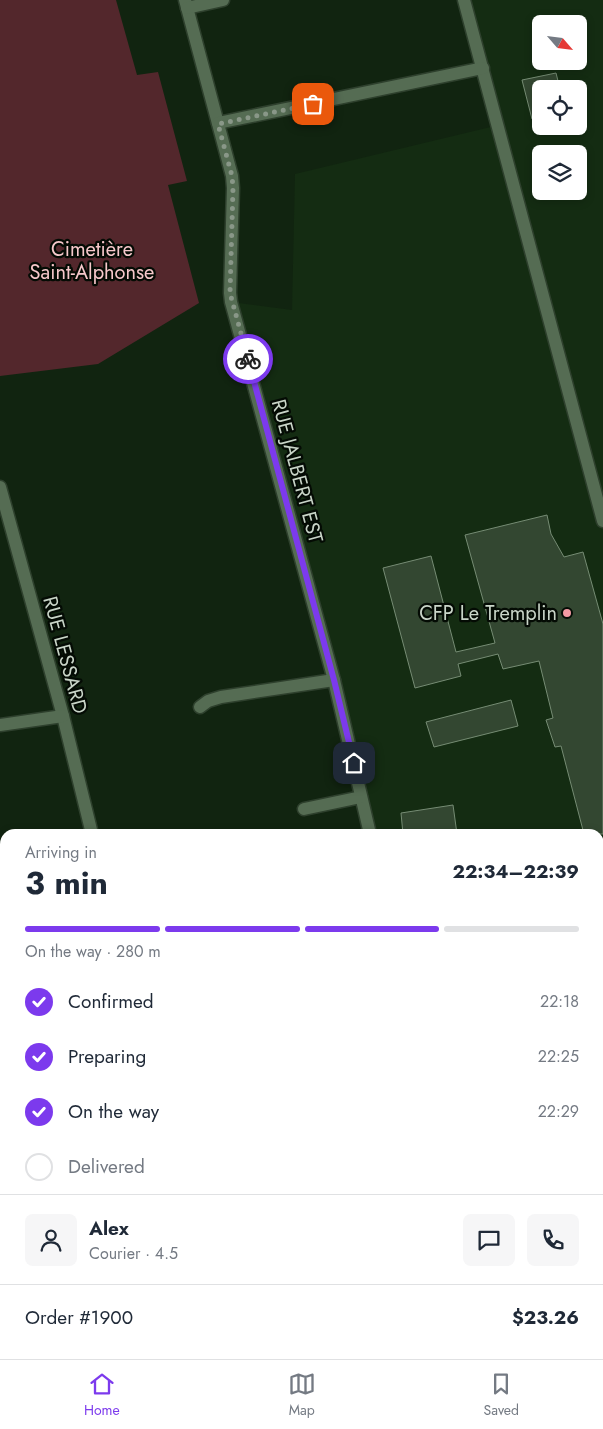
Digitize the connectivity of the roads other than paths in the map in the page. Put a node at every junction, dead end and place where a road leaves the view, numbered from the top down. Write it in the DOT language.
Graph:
graph roads {
  1 [pos="224,0"];
  2 [pos="464,0"];
  3 [pos="186,4"];
  4 [pos="483,68"];
  5 [pos="218,124"];
  6 [pos="0,487"];
  7 [pos="603,521"];
  8 [pos="334,680"];
  9 [pos="200,707"];
  10 [pos="63,716"];
  11 [pos="0,725"];
  12 [pos="361,797"];
  13 [pos="304,809"];
  14 [pos="91,829"];
  15 [pos="369,829"];
  1 -- 3 [label="street"];
  2 -- 4 [label="street"];
  3 -- 5 [label="street, RUE JALBERT EST"];
  4 -- 5 [label="street"];
  4 -- 7 [label="street"];
  5 -- 8 [label="street, RUE JALBERT EST"];
  6 -- 10 [label="street, RUE LESSARD"];
  8 -- 9 [label="street"];
  8 -- 12 [label="street, RUE JALBERT EST"];
  10 -- 11 [label="street"];
  10 -- 14 [label="street, RUE LESSARD"];
  12 -- 13 [label="street"];
  12 -- 15 [label="street, RUE JALBERT EST"];
}
